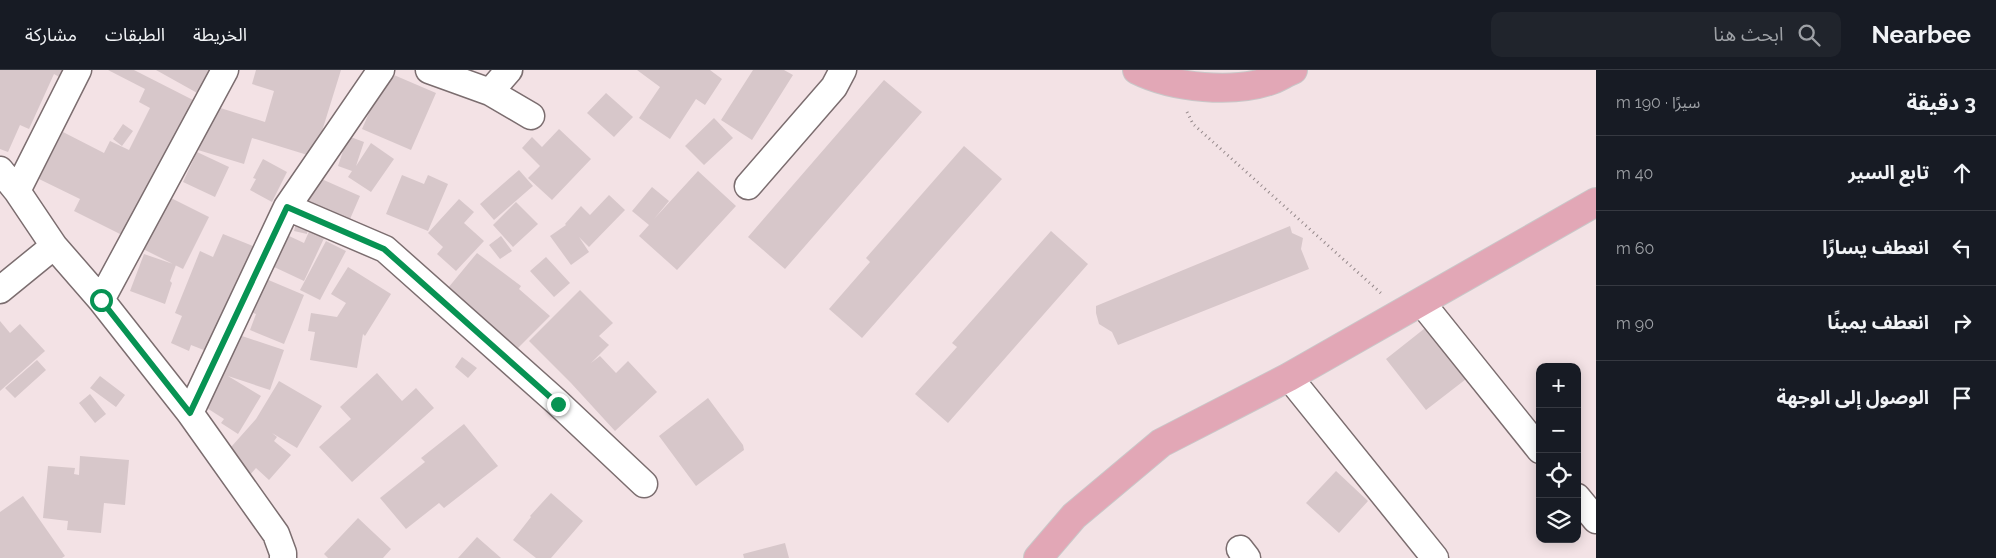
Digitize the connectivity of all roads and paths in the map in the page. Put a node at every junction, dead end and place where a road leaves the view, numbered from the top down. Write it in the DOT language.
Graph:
graph roads {
  1 [pos="78,70"];
  2 [pos="225,70"];
  3 [pos="381,70"];
  4 [pos="429,70"];
  5 [pos="509,70"];
  6 [pos="843,70"];
  7 [pos="1137,70"];
  8 [pos="1293,70"];
  9 [pos="1174,82"];
  10 [pos="490,92"];
  11 [pos="531,116"];
  12 [pos="0,170"];
  13 [pos="748,186"];
  14 [pos="17,191"];
  15 [pos="1596,202"];
  16 [pos="287,207"];
  17 [pos="54,246"];
  18 [pos="0,290"];
  19 [pos="101,300"];
  20 [pos="1412,308"];
  21 [pos="1289,377"];
  22 [pos="190,413"];
  23 [pos="1536,446"];
  24 [pos="644,484"];
  25 [pos="1578,498"];
  26 [pos="1596,520"];
  27 [pos="283,558"];
  28 [pos="1038,558"];
  29 [pos="1435,558"];
  1 -- 14 [label="street"];
  2 -- 19 [label="street"];
  3 -- 16 [label="street"];
  4 -- 10 [label="street"];
  5 -- 10 [label="street"];
  6 -- 13 [label="street"];
  7 -- 9 [label="main road"];
  8 -- 9 [label="main road"];
  9 -- 20 [label="path"];
  10 -- 11 [label="street"];
  12 -- 14 [label="street"];
  14 -- 17 [label="street"];
  15 -- 20 [label="main road"];
  16 -- 22 [label="street"];
  16 -- 24 [label="street"];
  17 -- 18 [label="street"];
  17 -- 19 [label="street"];
  19 -- 22 [label="street"];
  20 -- 21 [label="main road"];
  20 -- 23 [label="street"];
  21 -- 28 [label="main road"];
  21 -- 29 [label="street"];
  22 -- 27 [label="street"];
  25 -- 26 [label="street"];
}
